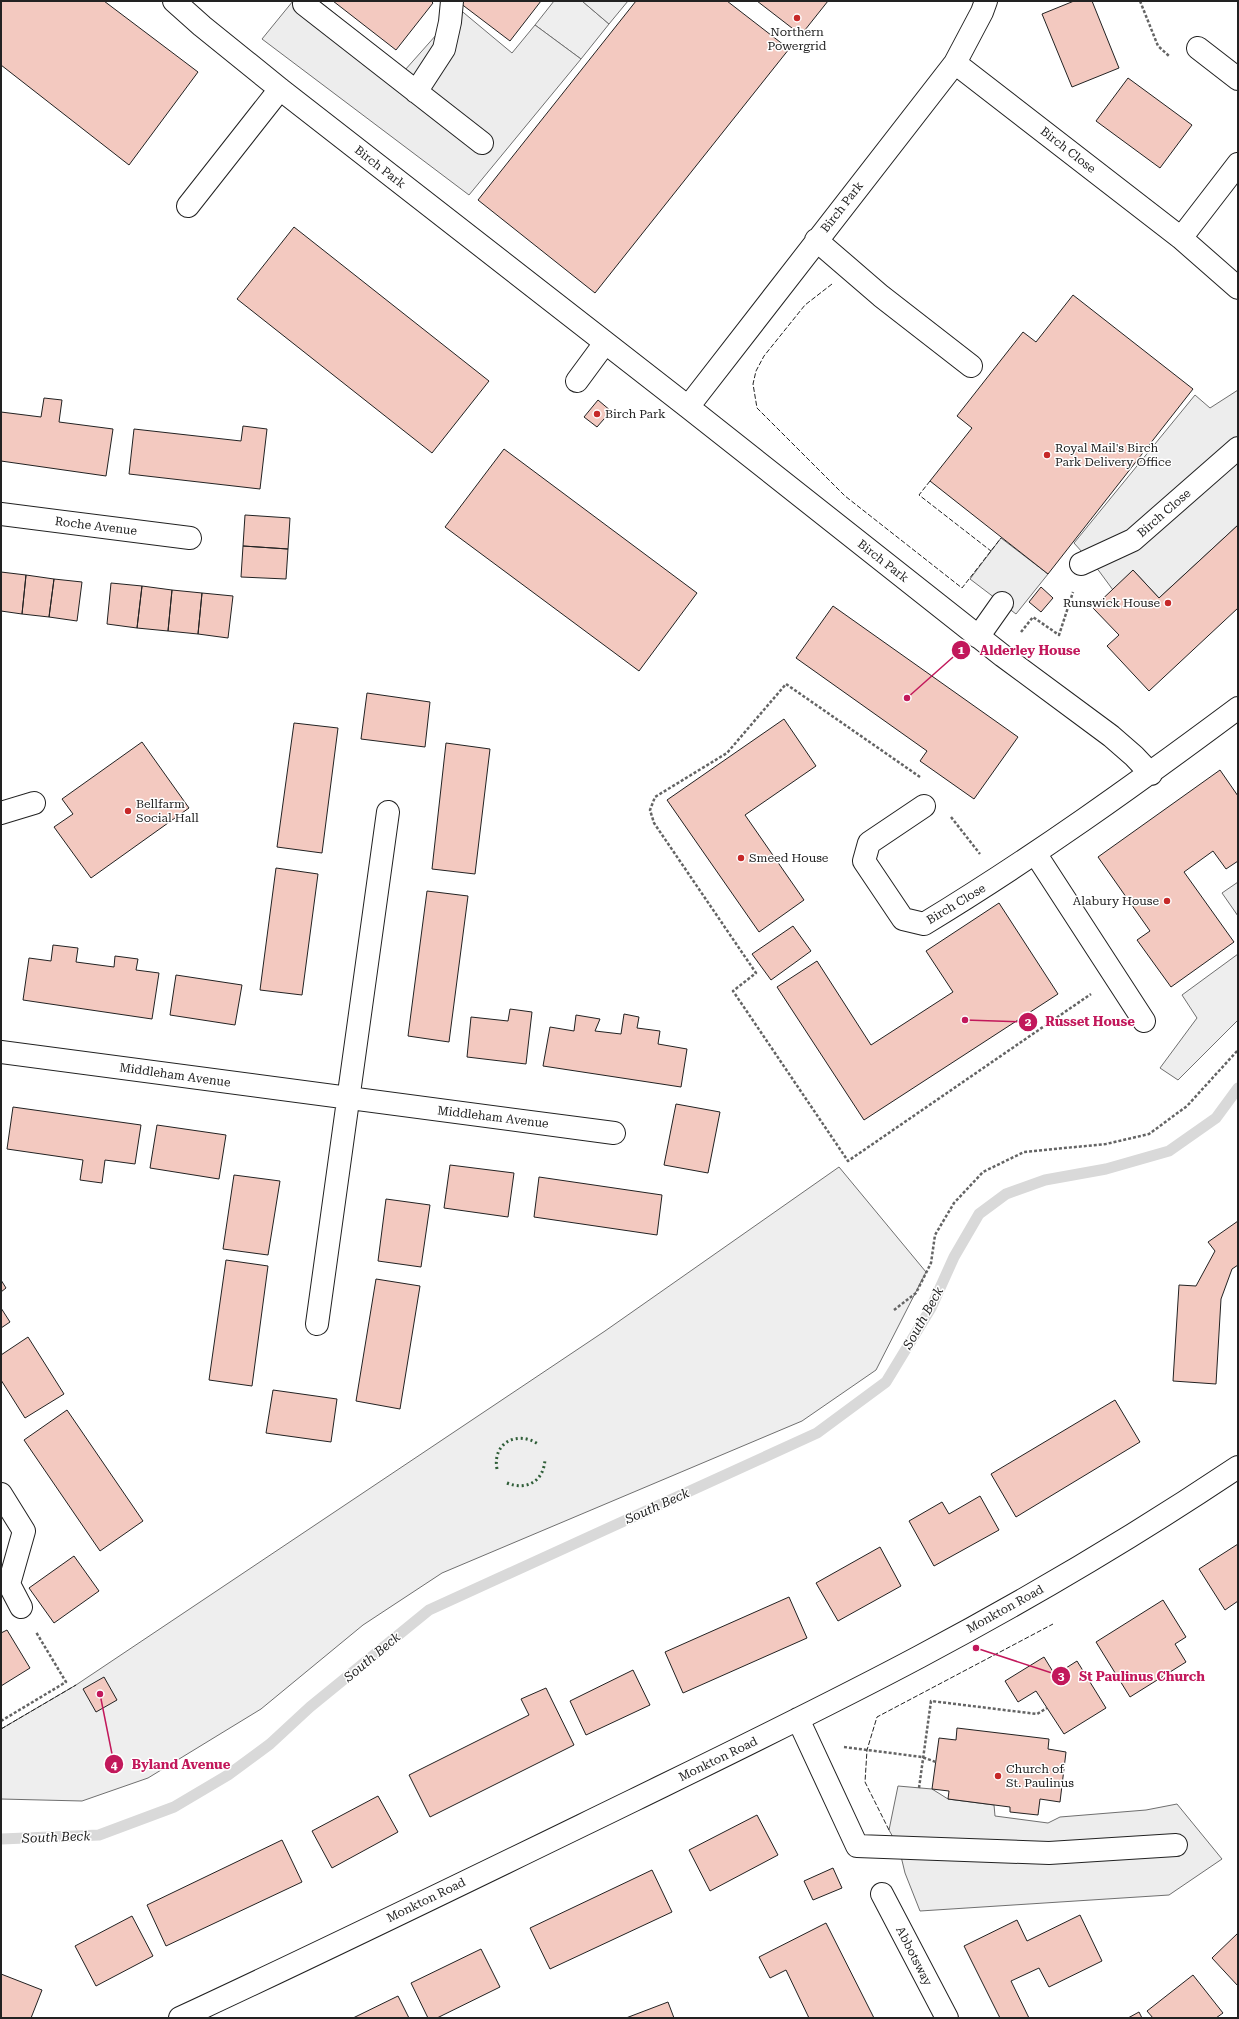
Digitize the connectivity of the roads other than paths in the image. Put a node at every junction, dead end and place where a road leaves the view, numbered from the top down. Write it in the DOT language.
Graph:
graph roads {
  1 [pos="174,1"];
  2 [pos="452,1"];
  3 [pos="986,1"];
  4 [pos="304,4"];
  5 [pos="1198,48"];
  6 [pos="955,63"];
  7 [pos="1238,79"];
  8 [pos="280,89"];
  9 [pos="416,92"];
  10 [pos="482,143"];
  11 [pos="1238,164"];
  12 [pos="188,206"];
  13 [pos="1181,238"];
  14 [pos="816,240"];
  15 [pos="1238,288"];
  16 [pos="605,343"];
  17 [pos="971,366"];
  18 [pos="577,381"];
  19 [pos="688,407"];
  20 [pos="1238,448"];
  21 [pos="1,514"];
  22 [pos="190,538"];
  23 [pos="1081,564"];
  24 [pos="1002,603"];
  25 [pos="978,637"];
  26 [pos="1238,708"];
  27 [pos="1151,774"];
  28 [pos="34,803"];
  29 [pos="924,806"];
  30 [pos="388,812"];
  31 [pos="1,813"];
  32 [pos="1035,853"];
  33 [pos="1144,1020"];
  34 [pos="1,1052"];
  35 [pos="349,1099"];
  36 [pos="614,1133"];
  37 [pos="318,1324"];
  38 [pos="1238,1467"];
  39 [pos="1,1494"];
  40 [pos="21,1607"];
  41 [pos="798,1720"];
  42 [pos="1176,1845"];
  43 [pos="882,1894"];
  44 [pos="180,2018"];
  45 [pos="947,2018"];
  1 -- 8 [label="street, Birch Park"];
  2 -- 9 [label="street"];
  3 -- 6 [label="street, Birch Park"];
  4 -- 9 [label="street"];
  5 -- 7 [label="street"];
  6 -- 13 [label="street, Birch Close"];
  6 -- 14 [label="street, Birch Park"];
  8 -- 12 [label="street"];
  8 -- 16 [label="street, Birch Park"];
  9 -- 10 [label="street"];
  11 -- 13 [label="street"];
  13 -- 15 [label="street, Birch Close"];
  14 -- 17 [label="street"];
  14 -- 19 [label="street, Birch Park"];
  16 -- 18 [label="street"];
  16 -- 19 [label="street, Birch Park"];
  19 -- 25 [label="street, Birch Park"];
  20 -- 23 [label="street, Birch Close"];
  21 -- 22 [label="street, Roche Avenue"];
  24 -- 25 [label="street"];
  25 -- 27 [label="street, Birch Park"];
  26 -- 27 [label="street, Birch Close"];
  27 -- 32 [label="street, Birch Close"];
  28 -- 31 [label="street"];
  29 -- 32 [label="street, Birch Close"];
  30 -- 35 [label="street"];
  32 -- 33 [label="street"];
  34 -- 35 [label="street, Middleham Avenue"];
  35 -- 36 [label="street, Middleham Avenue"];
  35 -- 37 [label="street"];
  38 -- 41 [label="street, Monkton Road"];
  39 -- 40 [label="street"];
  41 -- 42 [label="street"];
  41 -- 44 [label="street, Monkton Road"];
  43 -- 45 [label="street, Abbotsway"];
}
